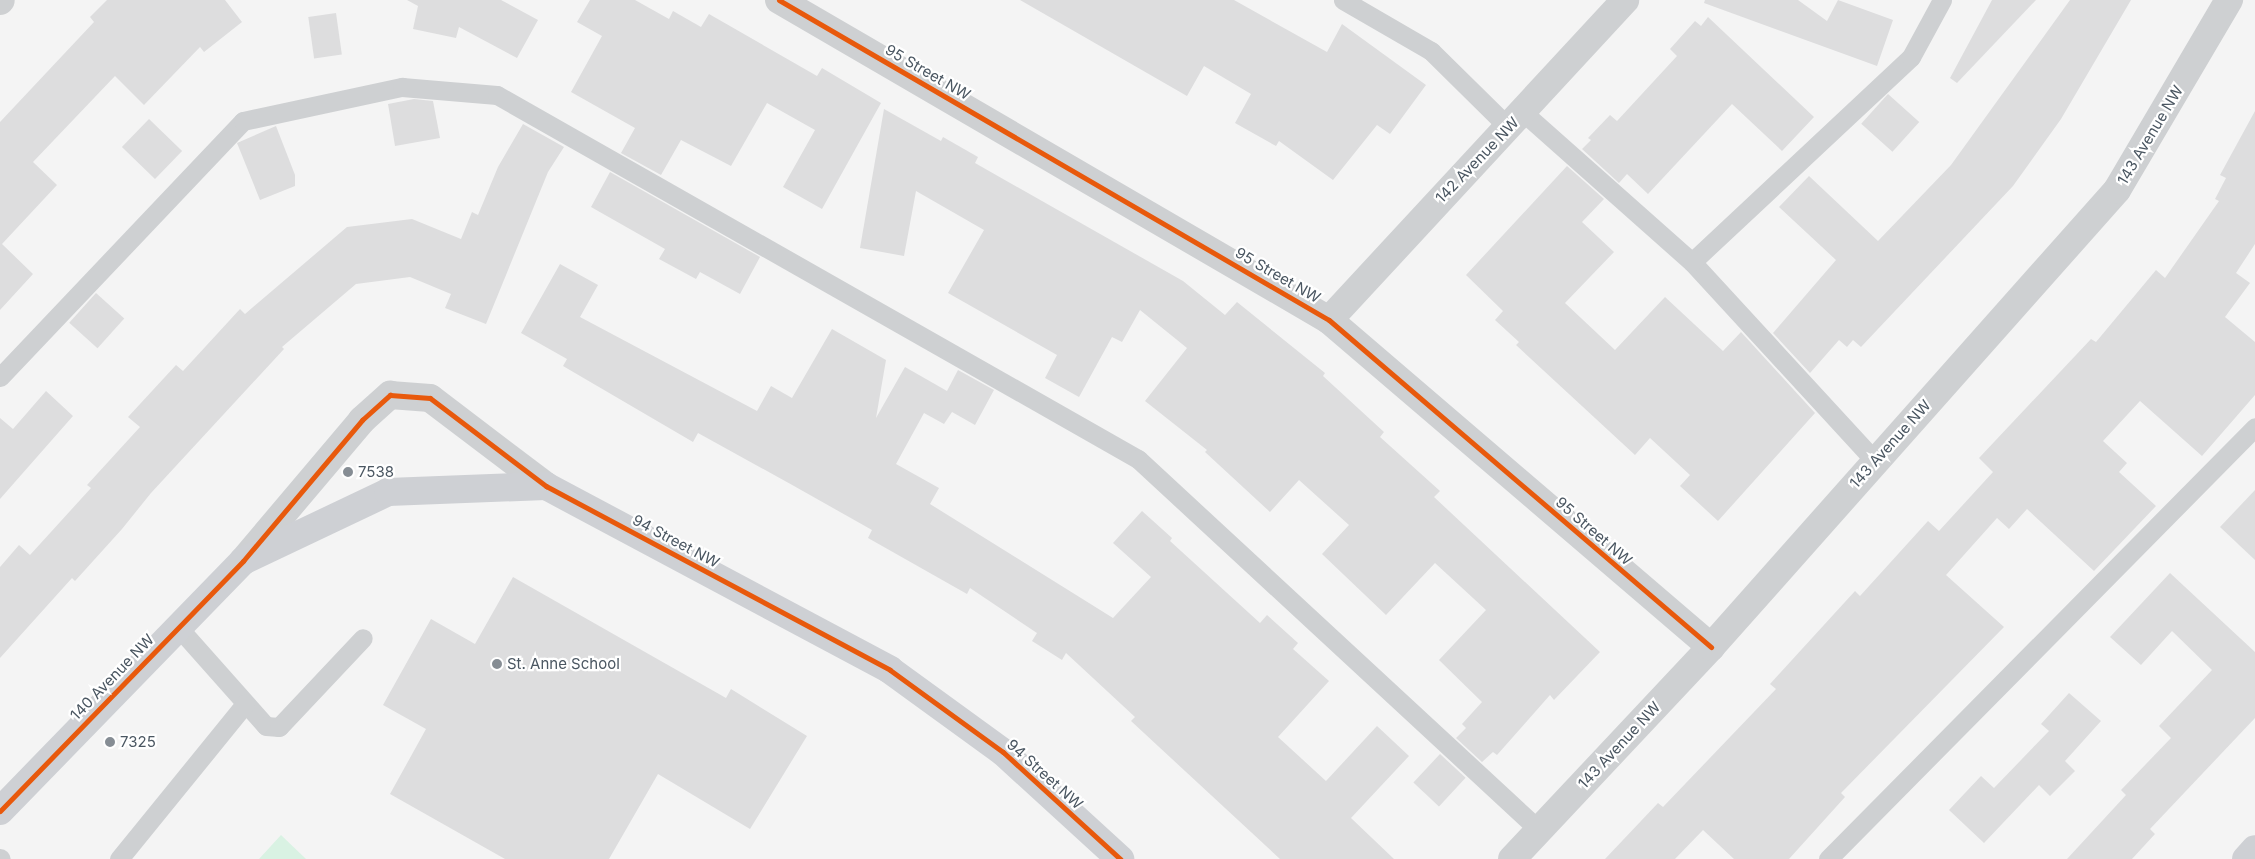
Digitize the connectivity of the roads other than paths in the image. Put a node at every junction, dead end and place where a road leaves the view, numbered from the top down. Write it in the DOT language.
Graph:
graph roads {
  1 [pos="779,0"];
  2 [pos="1342,0"];
  3 [pos="1625,0"];
  4 [pos="1942,0"];
  5 [pos="2229,0"];
  6 [pos="1516,119"];
  7 [pos="1692,262"];
  8 [pos="1329,320"];
  9 [pos="0,376"];
  10 [pos="2255,427"];
  11 [pos="1875,461"];
  12 [pos="546,486"];
  13 [pos="243,561"];
  14 [pos="178,627"];
  15 [pos="363,638"];
  16 [pos="1711,648"];
  17 [pos="245,704"];
  18 [pos="0,811"];
  19 [pos="1539,830"];
  20 [pos="2255,849"];
  21 [pos="119,859"];
  22 [pos="1120,859"];
  23 [pos="1512,859"];
  24 [pos="1828,859"];
  25 [pos="2246,859"];
  1 -- 8 [label="street, 95 Street NW"];
  2 -- 6 [label="lane"];
  3 -- 6 [label="street, 142 Avenue NW"];
  4 -- 7 [label="lane"];
  5 -- 11 [label="street, 143 Avenue NW"];
  6 -- 7 [label="lane"];
  6 -- 8 [label="street, 142 Avenue NW"];
  7 -- 11 [label="lane"];
  8 -- 16 [label="street, 95 Street NW"];
  9 -- 19 [label="lane"];
  10 -- 24 [label="lane"];
  11 -- 16 [label="street, 143 Avenue NW"];
  12 -- 13 [label="street"];
  12 -- 13 [label="street, 94 Street NW"];
  12 -- 22 [label="street, 94 Street NW"];
  13 -- 14 [label="street, 140 Avenue NW"];
  14 -- 17 [label="lane"];
  14 -- 18 [label="street, 140 Avenue NW"];
  15 -- 17 [label="lane"];
  16 -- 19 [label="street, 143 Avenue NW"];
  17 -- 21 [label="lane"];
  19 -- 23 [label="street, 143 Avenue NW"];
  20 -- 25 [label="street"];
}
